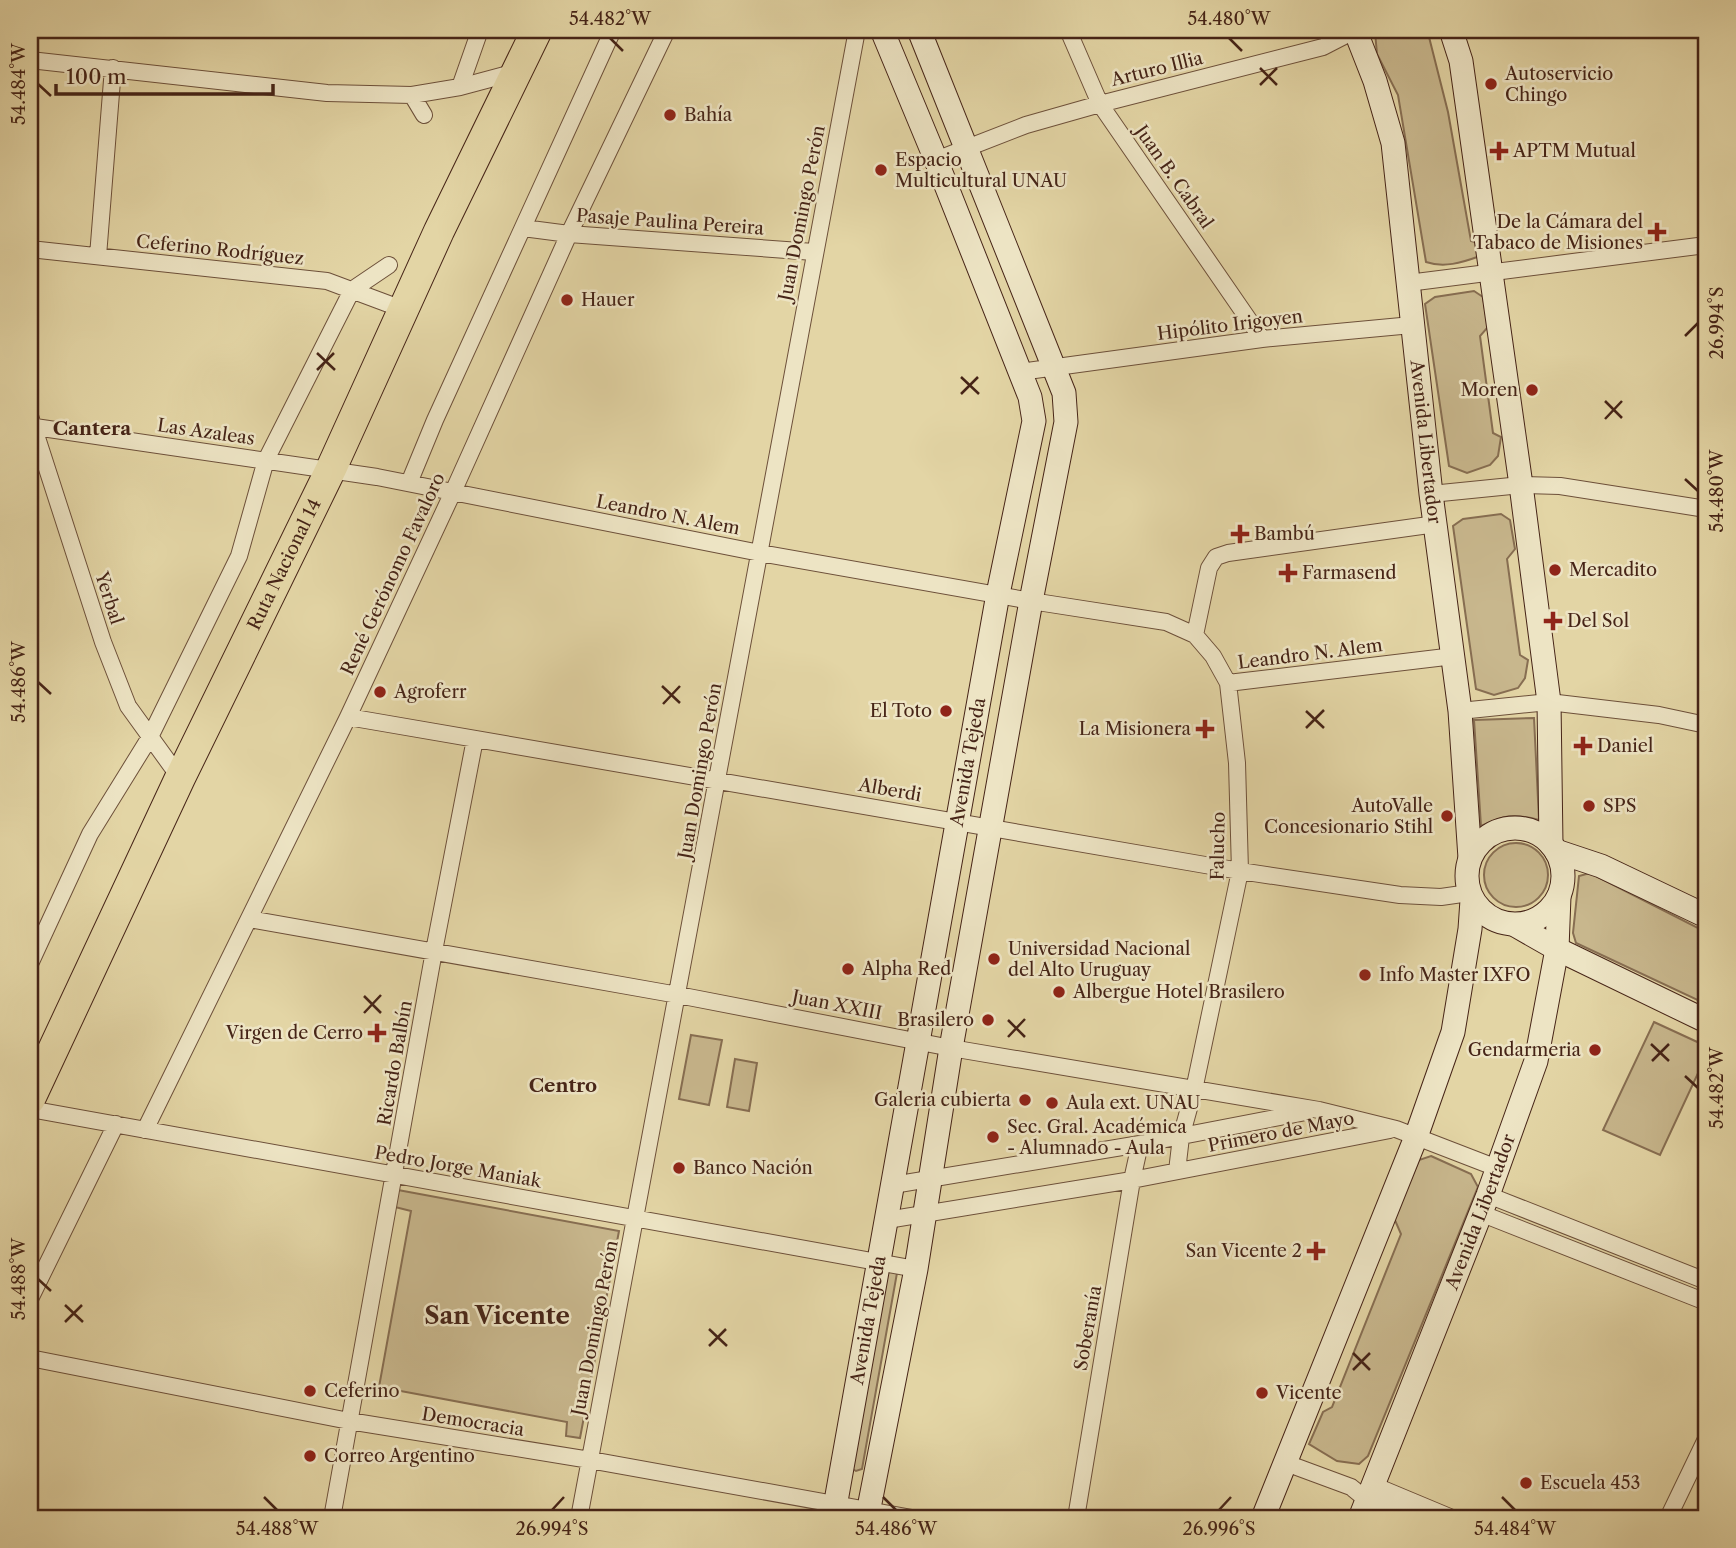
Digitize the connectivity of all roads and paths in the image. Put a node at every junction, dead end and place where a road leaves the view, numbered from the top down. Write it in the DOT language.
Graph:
graph roads {
  1 [pos="480,30"];
  2 [pos="537,30"];
  3 [pos="613,30"];
  4 [pos="667,30"];
  5 [pos="857,30"];
  6 [pos="882,30"];
  7 [pos="919,30"];
  8 [pos="1068,30"];
  9 [pos="1355,30"];
  10 [pos="1451,30"];
  11 [pos="30,60"];
  12 [pos="113,68"];
  13 [pos="517,72"];
  14 [pos="460,87"];
  15 [pos="412,95"];
  16 [pos="1100,104"];
  17 [pos="424,115"];
  18 [pos="968,148"];
  19 [pos="936,160"];
  20 [pos="523,228"];
  21 [pos="569,234"];
  22 [pos="1706,245"];
  23 [pos="30,249"];
  24 [pos="814,252"];
  25 [pos="98,256"];
  26 [pos="389,265"];
  27 [pos="1492,273"];
  28 [pos="1408,283"];
  29 [pos="352,290"];
  30 [pos="402,309"];
  31 [pos="1412,325"];
  32 [pos="1262,339"];
  33 [pos="1054,367"];
  34 [pos="1020,372"];
  35 [pos="32,421"];
  36 [pos="266,460"];
  37 [pos="331,469"];
  38 [pos="409,483"];
  39 [pos="1521,485"];
  40 [pos="453,492"];
  41 [pos="1432,494"];
  42 [pos="1706,509"];
  43 [pos="1436,524"];
  44 [pos="760,553"];
  45 [pos="998,594"];
  46 [pos="1031,601"];
  47 [pos="1195,635"];
  48 [pos="1454,656"];
  49 [pos="1228,683"];
  50 [pos="1549,702"];
  51 [pos="1461,711"];
  52 [pos="348,717"];
  53 [pos="1706,725"];
  54 [pos="150,737"];
  55 [pos="475,739"];
  56 [pos="180,778"];
  57 [pos="717,780"];
  58 [pos="957,821"];
  59 [pos="991,827"];
  60 [pos="1554,848"];
  61 [pos="1470,858"];
  62 [pos="1240,870"];
  63 [pos="1471,896"];
  64 [pos="1559,896"];
  65 [pos="1706,916"];
  66 [pos="249,919"];
  67 [pos="1514,925"];
  68 [pos="1557,949"];
  69 [pos="434,951"];
  70 [pos="30,964"];
  71 [pos="678,995"];
  72 [pos="1706,1021"];
  73 [pos="919,1040"];
  74 [pos="951,1048"];
  75 [pos="1194,1090"];
  76 [pos="30,1099"];
  77 [pos="30,1109"];
  78 [pos="1319,1110"];
  79 [pos="116,1124"];
  80 [pos="145,1130"];
  81 [pos="1406,1133"];
  82 [pos="1181,1136"];
  83 [pos="1140,1144"];
  84 [pos="1497,1168"];
  85 [pos="1177,1171"];
  86 [pos="394,1175"];
  87 [pos="931,1180"];
  88 [pos="1132,1180"];
  89 [pos="893,1185"];
  90 [pos="1484,1204"];
  91 [pos="926,1213"];
  92 [pos="635,1219"];
  93 [pos="887,1220"];
  94 [pos="879,1263"];
  95 [pos="916,1269"];
  96 [pos="1706,1280"];
  97 [pos="30,1299"];
  98 [pos="1706,1302"];
  99 [pos="30,1358"];
  100 [pos="349,1421"];
  101 [pos="1706,1439"];
  102 [pos="590,1460"];
  103 [pos="1286,1463"];
  104 [pos="1367,1501"];
  105 [pos="834,1511"];
  106 [pos="868,1514"];
  107 [pos="332,1518"];
  108 [pos="579,1518"];
  109 [pos="912,1518"];
  110 [pos="1076,1518"];
  111 [pos="1263,1518"];
  112 [pos="1412,1518"];
  113 [pos="1452,1518"];
  114 [pos="1668,1518"];
  1 -- 14 [label="street"];
  2 -- 13 [label="highway, Ruta Nacional 14"];
  3 -- 20 [label="street"];
  4 -- 21 [label="street, René Gerónomo Favaloro"];
  5 -- 24 [label="street, Juan Domingo Perón"];
  6 -- 19 [label="main road, Avenida Tejeda"];
  7 -- 18 [label="main road, Avenida Tejeda"];
  8 -- 16 [label="street, Juan B. Cabral"];
  9 -- 16 [label="street, Arturo Illia"];
  9 -- 28 [label="main road, Avenida Libertador"];
  10 -- 27 [label="main road"];
  11 -- 12 [label="street"];
  12 -- 15 [label="street"];
  12 -- 25 [label="street"];
  13 -- 14 [label="street"];
  13 -- 30 [label="highway, Ruta Nacional 14"];
  14 -- 15 [label="street"];
  15 -- 17 [label="street"];
  16 -- 18 [label="street, Arturo Illia"];
  16 -- 32 [label="street, Juan B. Cabral"];
  18 -- 19 [label="street, Arturo Illia"];
  18 -- 33 [label="main road, Avenida Tejeda"];
  19 -- 34 [label="main road, Avenida Tejeda"];
  20 -- 21 [label="street, Pasaje Paulina Pereira"];
  20 -- 38 [label="street"];
  21 -- 24 [label="street, Pasaje Paulina Pereira"];
  21 -- 40 [label="street, René Gerónomo Favaloro"];
  22 -- 27 [label="street"];
  23 -- 25 [label="street, Ceferino Rodríguez"];
  24 -- 44 [label="street, Juan Domingo Perón"];
  25 -- 29 [label="street, Ceferino Rodríguez"];
  26 -- 29 [label="street"];
  27 -- 28 [label="street"];
  27 -- 39 [label="main road"];
  28 -- 31 [label="main road, Avenida Libertador"];
  29 -- 30 [label="street, Ceferino Rodríguez"];
  29 -- 36 [label="street"];
  30 -- 37 [label="highway, Ruta Nacional 14"];
  31 -- 32 [label="street, Hipólito Irigoyen"];
  31 -- 41 [label="main road, Avenida Libertador"];
  32 -- 33 [label="street, Hipólito Irigoyen"];
  33 -- 34 [label="street, Hipólito Irigoyen"];
  33 -- 46 [label="main road, Avenida Tejeda"];
  34 -- 45 [label="main road, Avenida Tejeda"];
  35 -- 36 [label="street, Las Azaleas"];
  35 -- 54 [label="street, Yerbal"];
  36 -- 37 [label="street, Las Azaleas"];
  36 -- 54 [label="street"];
  37 -- 38 [label="street, Leandro N. Alem"];
  37 -- 56 [label="highway, Ruta Nacional 14"];
  38 -- 40 [label="street, Leandro N. Alem"];
  39 -- 41 [label="street"];
  39 -- 42 [label="street"];
  39 -- 50 [label="main road"];
  40 -- 44 [label="street, Leandro N. Alem"];
  40 -- 52 [label="street, René Gerónomo Favaloro"];
  41 -- 43 [label="main road, Avenida Libertador"];
  43 -- 47 [label="street"];
  43 -- 48 [label="main road, Avenida Libertador"];
  44 -- 45 [label="street, Leandro N. Alem"];
  44 -- 57 [label="street, Juan Domingo Perón"];
  45 -- 46 [label="street, Leandro N. Alem"];
  45 -- 58 [label="main road, Avenida Tejeda"];
  46 -- 47 [label="street, Leandro N. Alem"];
  46 -- 59 [label="main road, Avenida Tejeda"];
  47 -- 49 [label="street, Leandro N. Alem"];
  48 -- 49 [label="street, Leandro N. Alem"];
  48 -- 51 [label="main road, Avenida Libertador"];
  49 -- 62 [label="street, Falucho"];
  50 -- 51 [label="street"];
  50 -- 53 [label="street"];
  50 -- 60 [label="main road"];
  51 -- 61 [label="main road, Avenida Libertador"];
  52 -- 55 [label="street, Alberdi"];
  52 -- 66 [label="street, René Gerónomo Favaloro"];
  54 -- 56 [label="street, Yerbal"];
  54 -- 70 [label="street"];
  55 -- 57 [label="street, Alberdi"];
  55 -- 69 [label="street, Ricardo Balbín"];
  56 -- 76 [label="highway, Ruta Nacional 14"];
  57 -- 58 [label="street, Alberdi"];
  57 -- 71 [label="street, Juan Domingo Perón"];
  58 -- 59 [label="street, Alberdi"];
  58 -- 73 [label="main road, Avenida Tejeda"];
  59 -- 62 [label="street, Alberdi"];
  59 -- 74 [label="main road, Avenida Tejeda"];
  60 -- 61 [label="main road"];
  60 -- 64 [label="main road"];
  60 -- 65 [label="main road"];
  61 -- 63 [label="main road"];
  62 -- 63 [label="street, Alberdi"];
  62 -- 75 [label="street, Falucho"];
  63 -- 67 [label="main road"];
  63 -- 81 [label="main road"];
  64 -- 67 [label="main road"];
  64 -- 68 [label="main road, Avenida Libertador"];
  66 -- 69 [label="street, Juan XXIII"];
  66 -- 80 [label="street, René Gerónomo Favaloro"];
  67 -- 68 [label="main road"];
  68 -- 72 [label="main road"];
  68 -- 84 [label="main road, Avenida Libertador"];
  69 -- 71 [label="street, Juan XXIII"];
  69 -- 86 [label="street, Ricardo Balbín"];
  71 -- 73 [label="street, Juan XXIII"];
  71 -- 92 [label="street, Juan Domingo Perón"];
  73 -- 74 [label="street, Juan XXIII"];
  73 -- 89 [label="main road, Avenida Tejeda"];
  74 -- 75 [label="street, Juan XXIII"];
  74 -- 87 [label="main road, Avenida Tejeda"];
  75 -- 78 [label="street, Juan XXIII"];
  75 -- 82 [label="street, Falucho"];
  77 -- 79 [label="street, Pedro Jorge Maniak"];
  78 -- 81 [label="street, Juan XXIII"];
  78 -- 82 [label="street, Primero de Mayo"];
  79 -- 80 [label="street, Pedro Jorge Maniak"];
  79 -- 97 [label="street"];
  80 -- 86 [label="street, Pedro Jorge Maniak"];
  81 -- 84 [label="street, Juan XXIII"];
  81 -- 85 [label="street, Primero de Mayo"];
  81 -- 103 [label="main road"];
  82 -- 83 [label="street, Primero de Mayo"];
  82 -- 85 [label="street, Falucho"];
  83 -- 87 [label="street, Primero de Mayo"];
  83 -- 88 [label="street, Soberanía"];
  84 -- 90 [label="main road, Avenida Libertador"];
  85 -- 88 [label="street, Primero de Mayo"];
  86 -- 92 [label="street, Pedro Jorge Maniak"];
  86 -- 100 [label="street, Ricardo Balbín"];
  87 -- 89 [label="street, Primero de Mayo"];
  87 -- 91 [label="main road, Avenida Tejeda"];
  88 -- 91 [label="street, Primero de Mayo"];
  88 -- 110 [label="street, Soberanía"];
  89 -- 93 [label="main road, Avenida Tejeda"];
  90 -- 96 [label="street"];
  90 -- 98 [label="street"];
  90 -- 104 [label="main road, Avenida Libertador"];
  91 -- 93 [label="street, Primero de Mayo"];
  91 -- 95 [label="main road, Avenida Tejeda"];
  92 -- 94 [label="street, Pedro Jorge Maniak"];
  92 -- 102 [label="street, Juan Domingo Perón"];
  93 -- 94 [label="main road, Avenida Tejeda"];
  94 -- 95 [label="street, Pedro Jorge Maniak"];
  94 -- 105 [label="main road, Avenida Tejeda"];
  95 -- 106 [label="main road, Avenida Tejeda"];
  99 -- 100 [label="street, Democracia"];
  100 -- 102 [label="street, Democracia"];
  100 -- 107 [label="street, Ricardo Balbín"];
  101 -- 114 [label="street"];
  102 -- 105 [label="street, Democracia"];
  102 -- 108 [label="street, Juan Domingo Perón"];
  103 -- 104 [label="street"];
  103 -- 111 [label="main road"];
  104 -- 112 [label="street"];
  104 -- 113 [label="street"];
  105 -- 106 [label="street, Democracia"];
  106 -- 109 [label="street, Democracia"];
}
